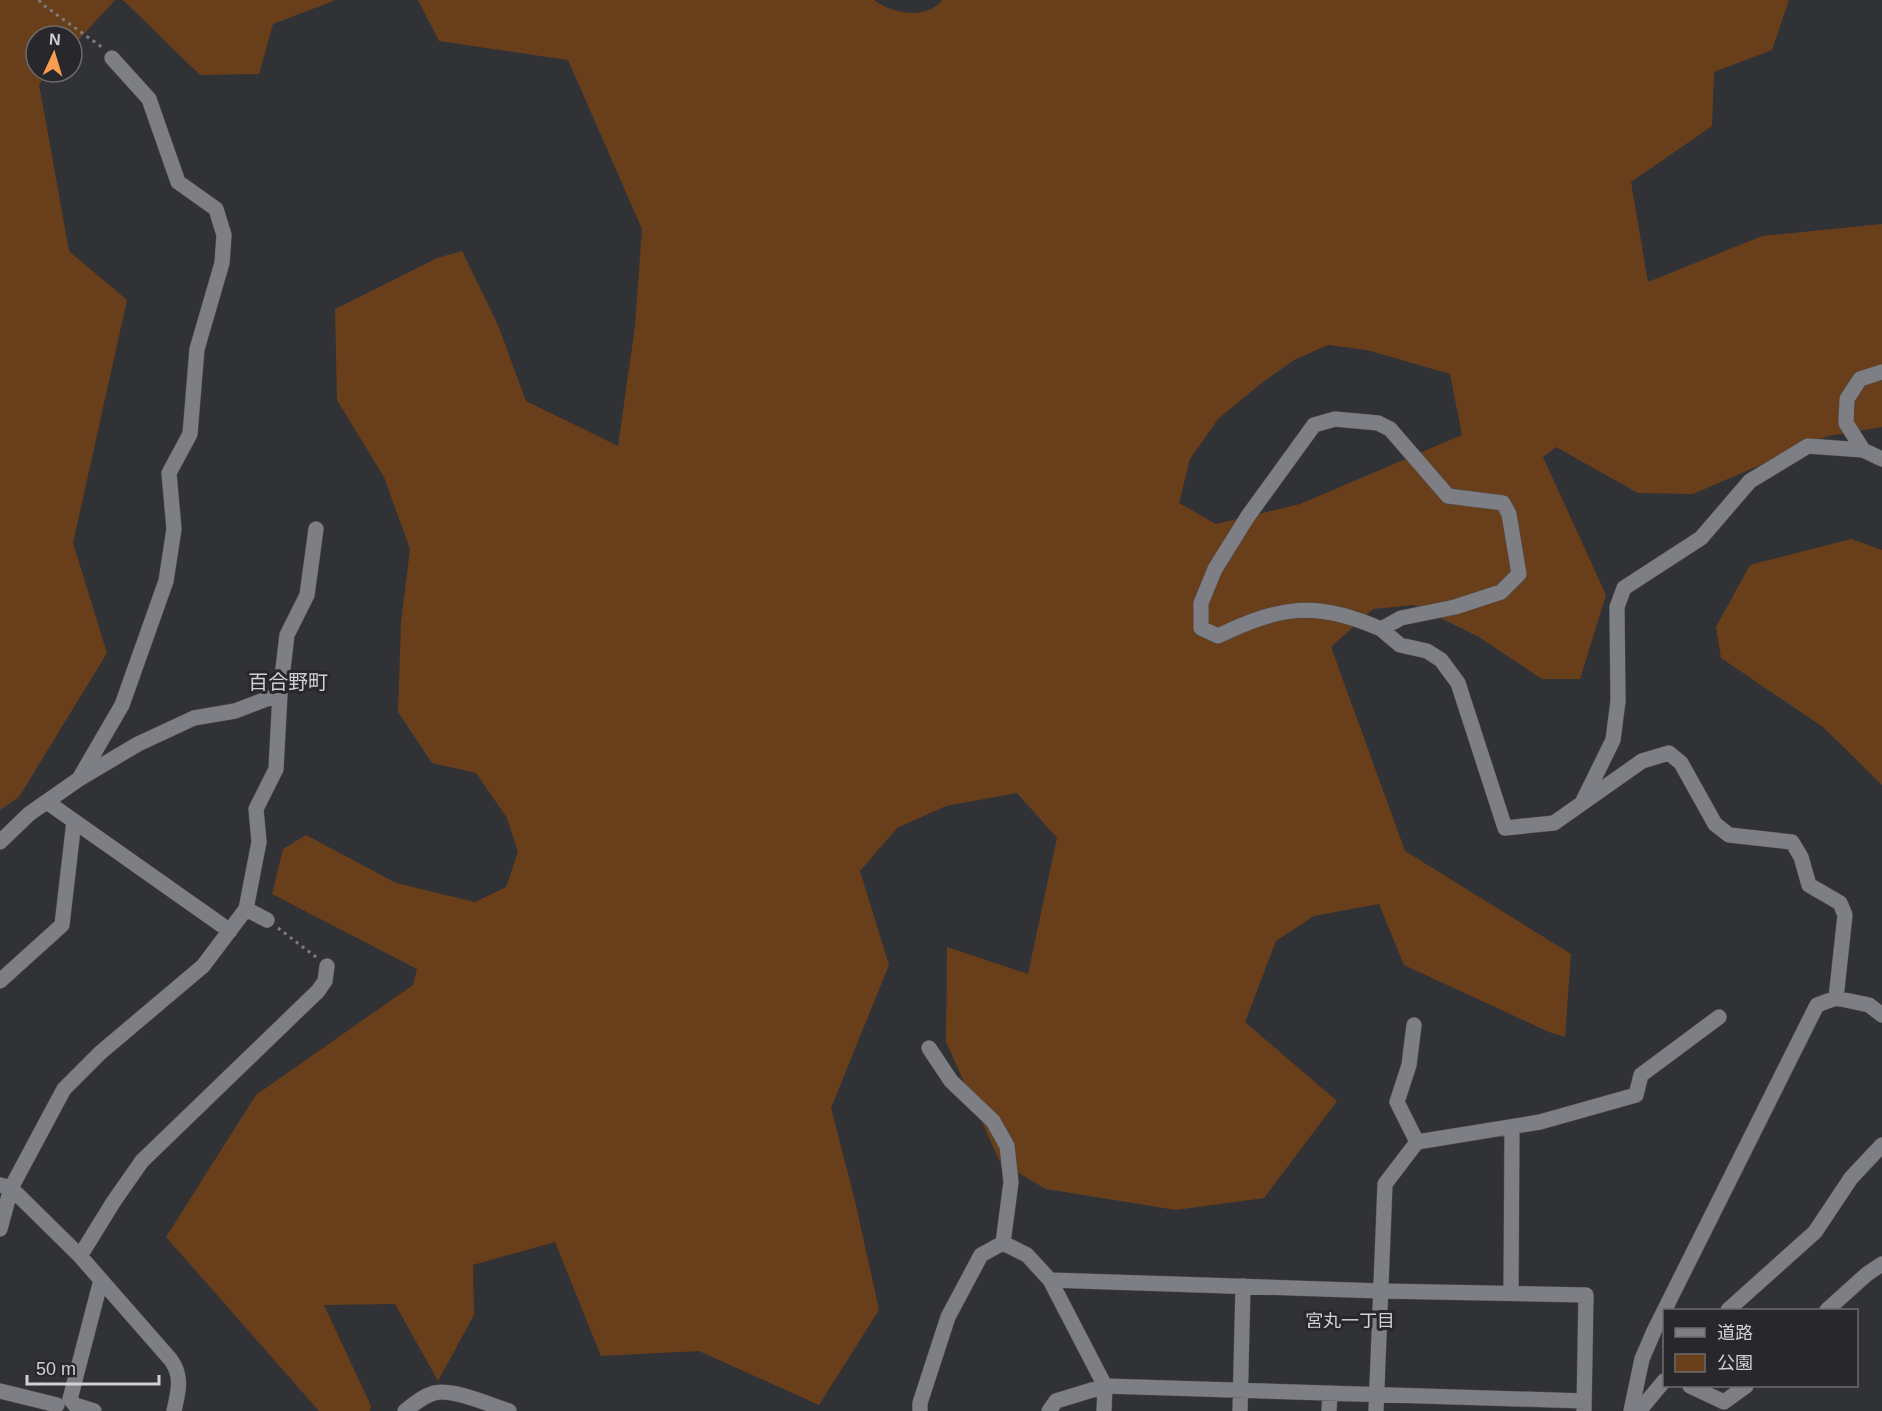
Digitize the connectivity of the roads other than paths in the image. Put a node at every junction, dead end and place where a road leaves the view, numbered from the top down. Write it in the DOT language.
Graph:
graph roads {
  1 [pos="112,58"];
  2 [pos="1882,372"];
  3 [pos="1863,450"];
  4 [pos="1882,459"];
  5 [pos="316,529"];
  6 [pos="1381,629"];
  7 [pos="280,694"];
  8 [pos="79,779"];
  9 [pos="47,802"];
  10 [pos="1582,804"];
  11 [pos="75,821"];
  12 [pos="0,842"];
  13 [pos="246,909"];
  14 [pos="267,920"];
  15 [pos="230,931"];
  16 [pos="327,966"];
  17 [pos="0,981"];
  18 [pos="1836,998"];
  19 [pos="1882,1015"];
  20 [pos="1719,1017"];
  21 [pos="1414,1026"];
  22 [pos="929,1048"];
  23 [pos="1512,1127"];
  24 [pos="1417,1142"];
  25 [pos="1882,1145"];
  26 [pos="6,1187"];
  27 [pos="0,1229"];
  28 [pos="1004,1243"];
  29 [pos="80,1256"];
  30 [pos="1882,1264"];
  31 [pos="101,1280"];
  32 [pos="1050,1280"];
  33 [pos="1243,1286"];
  34 [pos="1381,1291"];
  35 [pos="1510,1293"];
  36 [pos="1666,1309"];
  37 [pos="1730,1309"];
  38 [pos="1829,1309"];
  39 [pos="1663,1315"];
  40 [pos="1663,1383"];
  41 [pos="1105,1386"];
  42 [pos="1692,1387"];
  43 [pos="1745,1387"];
  44 [pos="1240,1390"];
  45 [pos="0,1391"];
  46 [pos="1330,1393"];
  47 [pos="1377,1394"];
  48 [pos="57,1406"];
  49 [pos="1584,1406"];
  50 [pos="94,1411"];
  51 [pos="174,1411"];
  52 [pos="405,1411"];
  53 [pos="509,1411"];
  54 [pos="920,1411"];
  55 [pos="1049,1411"];
  56 [pos="1104,1411"];
  57 [pos="1240,1411"];
  58 [pos="1329,1411"];
  59 [pos="1376,1411"];
  60 [pos="1631,1411"];
  61 [pos="1640,1411"];
  1 -- 8 [label="street"];
  2 -- 3 [label="street"];
  3 -- 4 [label="street"];
  3 -- 10 [label="street"];
  5 -- 7 [label="street"];
  6 -- 6 [label="street"];
  6 -- 10 [label="street"];
  7 -- 8 [label="street"];
  7 -- 13 [label="street"];
  8 -- 9 [label="street"];
  9 -- 11 [label="street"];
  9 -- 12 [label="street"];
  10 -- 18 [label="street"];
  11 -- 15 [label="street"];
  11 -- 17 [label="street"];
  13 -- 14 [label="street"];
  13 -- 15 [label="street"];
  15 -- 26 [label="street"];
  16 -- 29 [label="street"];
  18 -- 19 [label="street"];
  18 -- 36 [label="street"];
  20 -- 23 [label="street"];
  21 -- 24 [label="street"];
  22 -- 28 [label="street"];
  23 -- 24 [label="street"];
  23 -- 35 [label="street"];
  24 -- 34 [label="street"];
  25 -- 37 [label="street"];
  26 -- 27 [label="street"];
  26 -- 29 [label="street"];
  28 -- 32 [label="street"];
  28 -- 54 [label="street"];
  29 -- 31 [label="street"];
  30 -- 38 [label="street"];
  31 -- 50 [label="street"];
  31 -- 51 [label="street"];
  32 -- 33 [label="street"];
  32 -- 41 [label="street"];
  33 -- 34 [label="street"];
  33 -- 44 [label="street"];
  34 -- 35 [label="street"];
  34 -- 47 [label="street"];
  35 -- 49 [label="street"];
  39 -- 60 [label="street"];
  40 -- 61 [label="street"];
  41 -- 44 [label="street"];
  41 -- 55 [label="street"];
  41 -- 56 [label="street"];
  42 -- 43 [label="street"];
  44 -- 46 [label="street"];
  44 -- 57 [label="street"];
  45 -- 48 [label="street"];
  46 -- 47 [label="street"];
  46 -- 58 [label="street"];
  47 -- 49 [label="street"];
  47 -- 59 [label="street"];
  52 -- 53 [label="street"];
}
